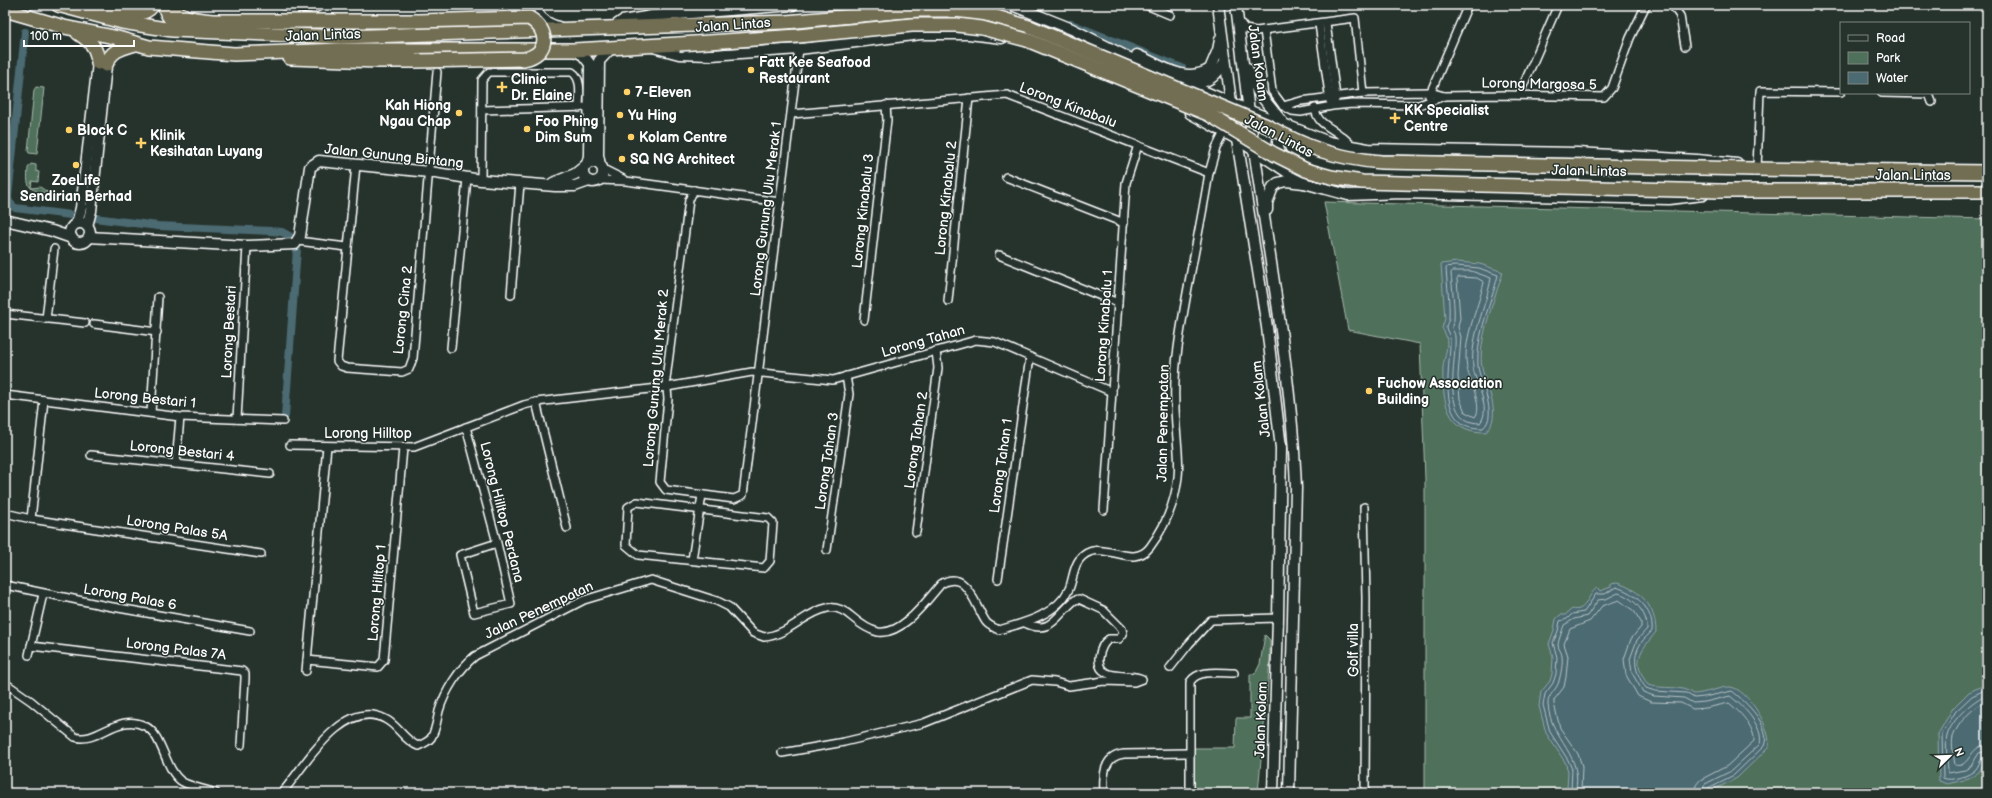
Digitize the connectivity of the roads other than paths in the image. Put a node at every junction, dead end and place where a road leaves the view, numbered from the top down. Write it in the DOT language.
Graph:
graph roads {
  1 [pos="58,5"];
  2 [pos="65,5"];
  3 [pos="112,5"];
  4 [pos="145,5"];
  5 [pos="154,5"];
  6 [pos="165,5"];
  7 [pos="172,5"];
  8 [pos="281,5"];
  9 [pos="322,5"];
  10 [pos="534,5"];
  11 [pos="540,5"];
  12 [pos="793,5"];
  13 [pos="931,5"];
  14 [pos="1012,5"];
  15 [pos="1146,5"];
  16 [pos="1218,5"];
  17 [pos="1236,5"];
  18 [pos="1468,5"];
  19 [pos="1558,5"];
  20 [pos="1646,5"];
  21 [pos="1672,5"];
  22 [pos="526,8"];
  23 [pos="9,11"];
  24 [pos="1170,15"];
  25 [pos="1237,17"];
  26 [pos="295,22"];
  27 [pos="1323,23"];
  28 [pos="64,27"];
  29 [pos="568,28"];
  30 [pos="612,28"];
  31 [pos="1072,29"];
  32 [pos="1264,30"];
  33 [pos="1221,31"];
  34 [pos="199,32"];
  35 [pos="511,32"];
  36 [pos="221,33"];
  37 [pos="901,38"];
  38 [pos="135,44"];
  39 [pos="648,45"];
  40 [pos="1685,46"];
  41 [pos="611,48"];
  42 [pos="799,49"];
  43 [pos="574,50"];
  44 [pos="275,53"];
  45 [pos="1243,60"];
  46 [pos="1225,62"];
  47 [pos="102,64"];
  48 [pos="437,72"];
  49 [pos="1190,85"];
  50 [pos="1430,92"];
  51 [pos="1840,92"];
  52 [pos="1363,93"];
  53 [pos="1929,94"];
  54 [pos="1518,95"];
  55 [pos="1444,96"];
  56 [pos="1328,97"];
  57 [pos="1336,97"];
  58 [pos="969,98"];
  59 [pos="1231,102"];
  60 [pos="1428,102"];
  61 [pos="1932,102"];
  62 [pos="886,105"];
  63 [pos="1282,106"];
  64 [pos="1332,106"];
  65 [pos="589,107"];
  66 [pos="579,108"];
  67 [pos="1315,108"];
  68 [pos="482,110"];
  69 [pos="1250,111"];
  70 [pos="792,114"];
  71 [pos="1282,123"];
  72 [pos="1224,132"];
  73 [pos="1314,136"];
  74 [pos="1237,139"];
  75 [pos="1138,145"];
  76 [pos="1352,146"];
  77 [pos="1254,151"];
  78 [pos="356,165"];
  79 [pos="586,165"];
  80 [pos="601,167"];
  81 [pos="1755,169"];
  82 [pos="429,172"];
  83 [pos="1987,172"];
  84 [pos="1209,173"];
  85 [pos="1293,174"];
  86 [pos="1006,177"];
  87 [pos="467,178"];
  88 [pos="481,180"];
  89 [pos="594,180"];
  90 [pos="626,181"];
  91 [pos="520,183"];
  92 [pos="1304,183"];
  93 [pos="547,185"];
  94 [pos="1260,187"];
  95 [pos="694,190"];
  96 [pos="1719,191"];
  97 [pos="1987,191"];
  98 [pos="780,202"];
  99 [pos="1248,210"];
  100 [pos="5,220"];
  101 [pos="81,221"];
  102 [pos="1124,223"];
  103 [pos="1267,230"];
  104 [pos="89,237"];
  105 [pos="298,241"];
  106 [pos="247,246"];
  107 [pos="347,246"];
  108 [pos="54,249"];
  109 [pos="999,255"];
  110 [pos="511,295"];
  111 [pos="158,297"];
  112 [pos="948,301"];
  113 [pos="1118,303"];
  114 [pos="5,314"];
  115 [pos="46,319"];
  116 [pos="864,320"];
  117 [pos="85,323"];
  118 [pos="94,324"];
  119 [pos="157,332"];
  120 [pos="451,348"];
  121 [pos="936,351"];
  122 [pos="1030,357"];
  123 [pos="758,372"];
  124 [pos="846,376"];
  125 [pos="667,387"];
  126 [pos="1112,392"];
  127 [pos="5,395"];
  128 [pos="44,400"];
  129 [pos="536,402"];
  130 [pos="151,413"];
  131 [pos="180,416"];
  132 [pos="237,419"];
  133 [pos="284,421"];
  134 [pos="466,427"];
  135 [pos="290,445"];
  136 [pos="327,446"];
  137 [pos="403,448"];
  138 [pos="91,455"];
  139 [pos="176,464"];
  140 [pos="270,474"];
  141 [pos="702,495"];
  142 [pos="743,495"];
  143 [pos="1364,507"];
  144 [pos="699,510"];
  145 [pos="1104,510"];
  146 [pos="5,513"];
  147 [pos="30,519"];
  148 [pos="567,528"];
  149 [pos="916,532"];
  150 [pos="497,543"];
  151 [pos="827,550"];
  152 [pos="261,554"];
  153 [pos="692,560"];
  154 [pos="998,579"];
  155 [pos="5,585"];
  156 [pos="43,594"];
  157 [pos="1278,618"];
  158 [pos="1025,623"];
  159 [pos="250,631"];
  160 [pos="31,646"];
  161 [pos="29,655"];
  162 [pos="307,660"];
  163 [pos="1170,668"];
  164 [pos="306,671"];
  165 [pos="1234,673"];
  166 [pos="5,683"];
  167 [pos="241,745"];
  168 [pos="1289,747"];
  169 [pos="1189,753"];
  170 [pos="782,754"];
  171 [pos="1274,759"];
  172 [pos="216,793"];
  173 [pos="282,793"];
  174 [pos="1104,793"];
  175 [pos="1190,793"];
  176 [pos="1273,793"];
  177 [pos="1289,793"];
  178 [pos="1365,793"];
  1 -- 34 [label="highway, Jalan Lintas"];
  2 -- 5 [label="highway"];
  3 -- 4 [label="highway"];
  6 -- 34 [label="highway"];
  7 -- 26 [label="highway"];
  8 -- 9 [label="street"];
  10 -- 22 [label="street"];
  11 -- 29 [label="street"];
  12 -- 30 [label="main road, Jalan Lintas"];
  13 -- 37 [label="main road"];
  14 -- 31 [label="main road, Jalan Lintas"];
  15 -- 24 [label="street"];
  16 -- 33 [label="main road, Jalan Kolam"];
  17 -- 25 [label="main road, Jalan Kolam"];
  18 -- 50 [label="street"];
  19 -- 54 [label="street"];
  20 -- 54 [label="street, Lorong Margosa 5"];
  21 -- 40 [label="street"];
  22 -- 35 [label="street"];
  23 -- 28 [label="highway, Jalan Lintas"];
  25 -- 32 [label="street"];
  25 -- 45 [label="main road, Jalan Kolam"];
  26 -- 36 [label="highway"];
  26 -- 44 [label="highway, bridge"];
  27 -- 32 [label="street"];
  27 -- 52 [label="street"];
  27 -- 56 [label="street"];
  27 -- 57 [label="street"];
  28 -- 38 [label="highway, Jalan Lintas"];
  28 -- 47 [label="highway"];
  29 -- 30 [label="highway, Jalan Lintas"];
  29 -- 35 [label="highway, Jalan Lintas"];
  30 -- 81 [label="highway, Jalan Lintas, bridge"];
  31 -- 33 [label="main road"];
  31 -- 49 [label="main road, Jalan Lintas"];
  32 -- 63 [label="street"];
  33 -- 46 [label="main road, Jalan Kolam"];
  34 -- 36 [label="highway, Jalan Lintas"];
  35 -- 36 [label="highway, Jalan Lintas"];
  37 -- 42 [label="main road, Jalan Lintas"];
  37 -- 72 [label="main road, Jalan Lintas"];
  38 -- 44 [label="highway, Jalan Lintas"];
  38 -- 47 [label="highway"];
  39 -- 41 [label="highway, Jalan Lintas"];
  39 -- 42 [label="main road, Jalan Lintas"];
  39 -- 96 [label="highway, Jalan Lintas, bridge"];
  41 -- 43 [label="highway, Jalan Lintas"];
  41 -- 80 [label="main road"];
  42 -- 70 [label="street, Lorong Gunung Ulu Merak 1"];
  43 -- 44 [label="highway, Jalan Lintas"];
  43 -- 65 [label="main road"];
  45 -- 69 [label="main road, Jalan Kolam"];
  45 -- 71 [label="main road"];
  46 -- 49 [label="main road"];
  46 -- 59 [label="main road, Jalan Kolam"];
  47 -- 101 [label="main road"];
  47 -- 101 [label="main road"];
  48 -- 82 [label="street"];
  49 -- 59 [label="main road, Jalan Lintas"];
  50 -- 52 [label="street, Lorong Margosa 5"];
  50 -- 55 [label="street, Lorong Margosa 5"];
  50 -- 60 [label="street"];
  51 -- 81 [label="street"];
  52 -- 57 [label="street, Lorong Margosa 5"];
  53 -- 61 [label="street"];
  54 -- 55 [label="street, Lorong Margosa 5"];
  55 -- 60 [label="street, Lorong Margosa 5"];
  56 -- 57 [label="street, Lorong Margosa 5"];
  56 -- 63 [label="street, Lorong Margosa 5"];
  56 -- 64 [label="street"];
  57 -- 64 [label="street"];
  58 -- 62 [label="street, Lorong Kinabalu"];
  58 -- 75 [label="street, Lorong Kinabalu"];
  58 -- 112 [label="street, Lorong Kinabalu 2"];
  59 -- 69 [label="main road, Jalan Lintas"];
  59 -- 74 [label="main road, Jalan Kolam"];
  60 -- 64 [label="street, Lorong Margosa 5"];
  62 -- 70 [label="street, Lorong Kinabalu"];
  62 -- 116 [label="street, Lorong Kinabalu 3"];
  63 -- 67 [label="street, Lorong Margosa 5"];
  64 -- 67 [label="street, Lorong Margosa 5"];
  65 -- 66 [label="street"];
  65 -- 79 [label="main road"];
  66 -- 68 [label="street"];
  66 -- 68 [label="street"];
  67 -- 76 [label="street"];
  68 -- 88 [label="street"];
  69 -- 71 [label="main road, Jalan Lintas"];
  69 -- 77 [label="main road, Jalan Kolam"];
  70 -- 98 [label="street, Lorong Gunung Ulu Merak 1"];
  71 -- 73 [label="main road, Jalan Lintas"];
  72 -- 74 [label="main road, Jalan Lintas"];
  72 -- 84 [label="street, Jalan Penempatan"];
  73 -- 76 [label="main road, Jalan Lintas"];
  73 -- 85 [label="main road"];
  74 -- 77 [label="main road, Jalan Lintas"];
  74 -- 99 [label="main road, Jalan Kolam"];
  75 -- 84 [label="street, Lorong Kinabalu"];
  75 -- 102 [label="street, Lorong Kinabalu 1"];
  76 -- 81 [label="main road, Jalan Lintas"];
  77 -- 85 [label="main road, Jalan Lintas"];
  77 -- 94 [label="main road, Jalan Kolam"];
  78 -- 82 [label="main road, Jalan Gunung Bintang"];
  78 -- 105 [label="main road, Jalan Gunung Bintang"];
  78 -- 107 [label="street, Lorong Cina 2"];
  79 -- 80 [label="main road"];
  79 -- 89 [label="main road"];
  79 -- 93 [label="main road, Jalan Gunung Bintang"];
  80 -- 89 [label="main road"];
  80 -- 90 [label="street"];
  81 -- 83 [label="highway, Jalan Lintas"];
  82 -- 87 [label="main road, Jalan Gunung Bintang"];
  82 -- 107 [label="street, Lorong Cina 2"];
  84 -- 158 [label="street, Jalan Penempatan"];
  85 -- 92 [label="main road, Jalan Lintas"];
  86 -- 102 [label="street"];
  87 -- 88 [label="main road, Jalan Gunung Bintang"];
  87 -- 120 [label="street"];
  88 -- 91 [label="main road, Jalan Gunung Bintang"];
  89 -- 90 [label="street"];
  89 -- 93 [label="main road, Jalan Gunung Bintang"];
  90 -- 95 [label="street"];
  91 -- 93 [label="main road, Jalan Gunung Bintang"];
  91 -- 110 [label="street"];
  92 -- 96 [label="main road"];
  92 -- 103 [label="main road"];
  94 -- 99 [label="main road"];
  94 -- 103 [label="main road, Jalan Kolam"];
  95 -- 98 [label="street"];
  95 -- 125 [label="street, Lorong Gunung Ulu Merak 2"];
  96 -- 97 [label="highway, Jalan Lintas"];
  98 -- 123 [label="street, Lorong Gunung Ulu Merak 1"];
  99 -- 157 [label="main road, Jalan Kolam"];
  100 -- 101 [label="main road"];
  101 -- 104 [label="main road"];
  101 -- 104 [label="main road"];
  102 -- 113 [label="street, Lorong Kinabalu 1"];
  103 -- 168 [label="main road, Jalan Kolam"];
  104 -- 106 [label="main road"];
  105 -- 106 [label="main road"];
  105 -- 107 [label="street"];
  106 -- 132 [label="street, Lorong Bestari"];
  108 -- 115 [label="street"];
  109 -- 113 [label="street"];
  111 -- 119 [label="street"];
  113 -- 126 [label="street, Lorong Kinabalu 1"];
  114 -- 115 [label="street"];
  115 -- 117 [label="street"];
  118 -- 119 [label="street"];
  119 -- 130 [label="street"];
  121 -- 122 [label="street, Lorong Tahan"];
  121 -- 124 [label="street, Lorong Tahan"];
  121 -- 149 [label="street, Lorong Tahan 2"];
  122 -- 126 [label="street, Lorong Tahan"];
  122 -- 154 [label="street, Lorong Tahan 1"];
  123 -- 124 [label="street, Lorong Tahan"];
  123 -- 125 [label="street, Lorong Tahan"];
  123 -- 142 [label="street, Lorong Gunung Ulu Merak 1"];
  124 -- 151 [label="street, Lorong Tahan 3"];
  125 -- 129 [label="street, Lorong Hilltop"];
  125 -- 141 [label="street, Lorong Gunung Ulu Merak 2"];
  126 -- 145 [label="street, Lorong Kinabalu 1"];
  127 -- 128 [label="street, Lorong Bestari 1"];
  128 -- 130 [label="street, Lorong Bestari 1"];
  128 -- 147 [label="street"];
  129 -- 134 [label="street, Lorong Hilltop"];
  129 -- 148 [label="street"];
  130 -- 131 [label="street, Lorong Bestari 1"];
  131 -- 132 [label="street, Lorong Bestari 1"];
  131 -- 139 [label="street"];
  132 -- 133 [label="street, Lorong Bestari 1"];
  134 -- 137 [label="street, Lorong Hilltop"];
  134 -- 150 [label="street, Lorong Hilltop Perdana"];
  135 -- 136 [label="street, Lorong Hilltop"];
  136 -- 137 [label="street, Lorong Hilltop"];
  136 -- 162 [label="street"];
  137 -- 162 [label="street, Lorong Hilltop 1"];
  138 -- 139 [label="street, Lorong Bestari 4"];
  139 -- 140 [label="street, Lorong Bestari 4"];
  141 -- 142 [label="street, Lorong Gunung Ulu Merak 2"];
  141 -- 144 [label="street"];
  143 -- 178 [label="street, Golf villa"];
  144 -- 153 [label="street"];
  144 -- 153 [label="street"];
  144 -- 153 [label="street"];
  146 -- 147 [label="street, Lorong Palas 5A"];
  147 -- 152 [label="street, Lorong Palas 5A"];
  150 -- 150 [label="street, Lorong Hilltop Perdana"];
  155 -- 156 [label="street, Lorong Palas 6"];
  156 -- 159 [label="street, Lorong Palas 6"];
  156 -- 160 [label="street"];
  157 -- 163 [label="street"];
  157 -- 171 [label="main road, Jalan Kolam"];
  158 -- 170 [label="street"];
  158 -- 173 [label="street, Jalan Penempatan"];
  160 -- 161 [label="street"];
  160 -- 167 [label="street, Lorong Palas 7A"];
  162 -- 164 [label="street"];
  165 -- 169 [label="street"];
  166 -- 172 [label="street"];
  168 -- 171 [label="main road"];
  168 -- 177 [label="main road, Jalan Kolam"];
  169 -- 174 [label="street"];
  169 -- 175 [label="street"];
  171 -- 176 [label="main road, Jalan Kolam"];
}
